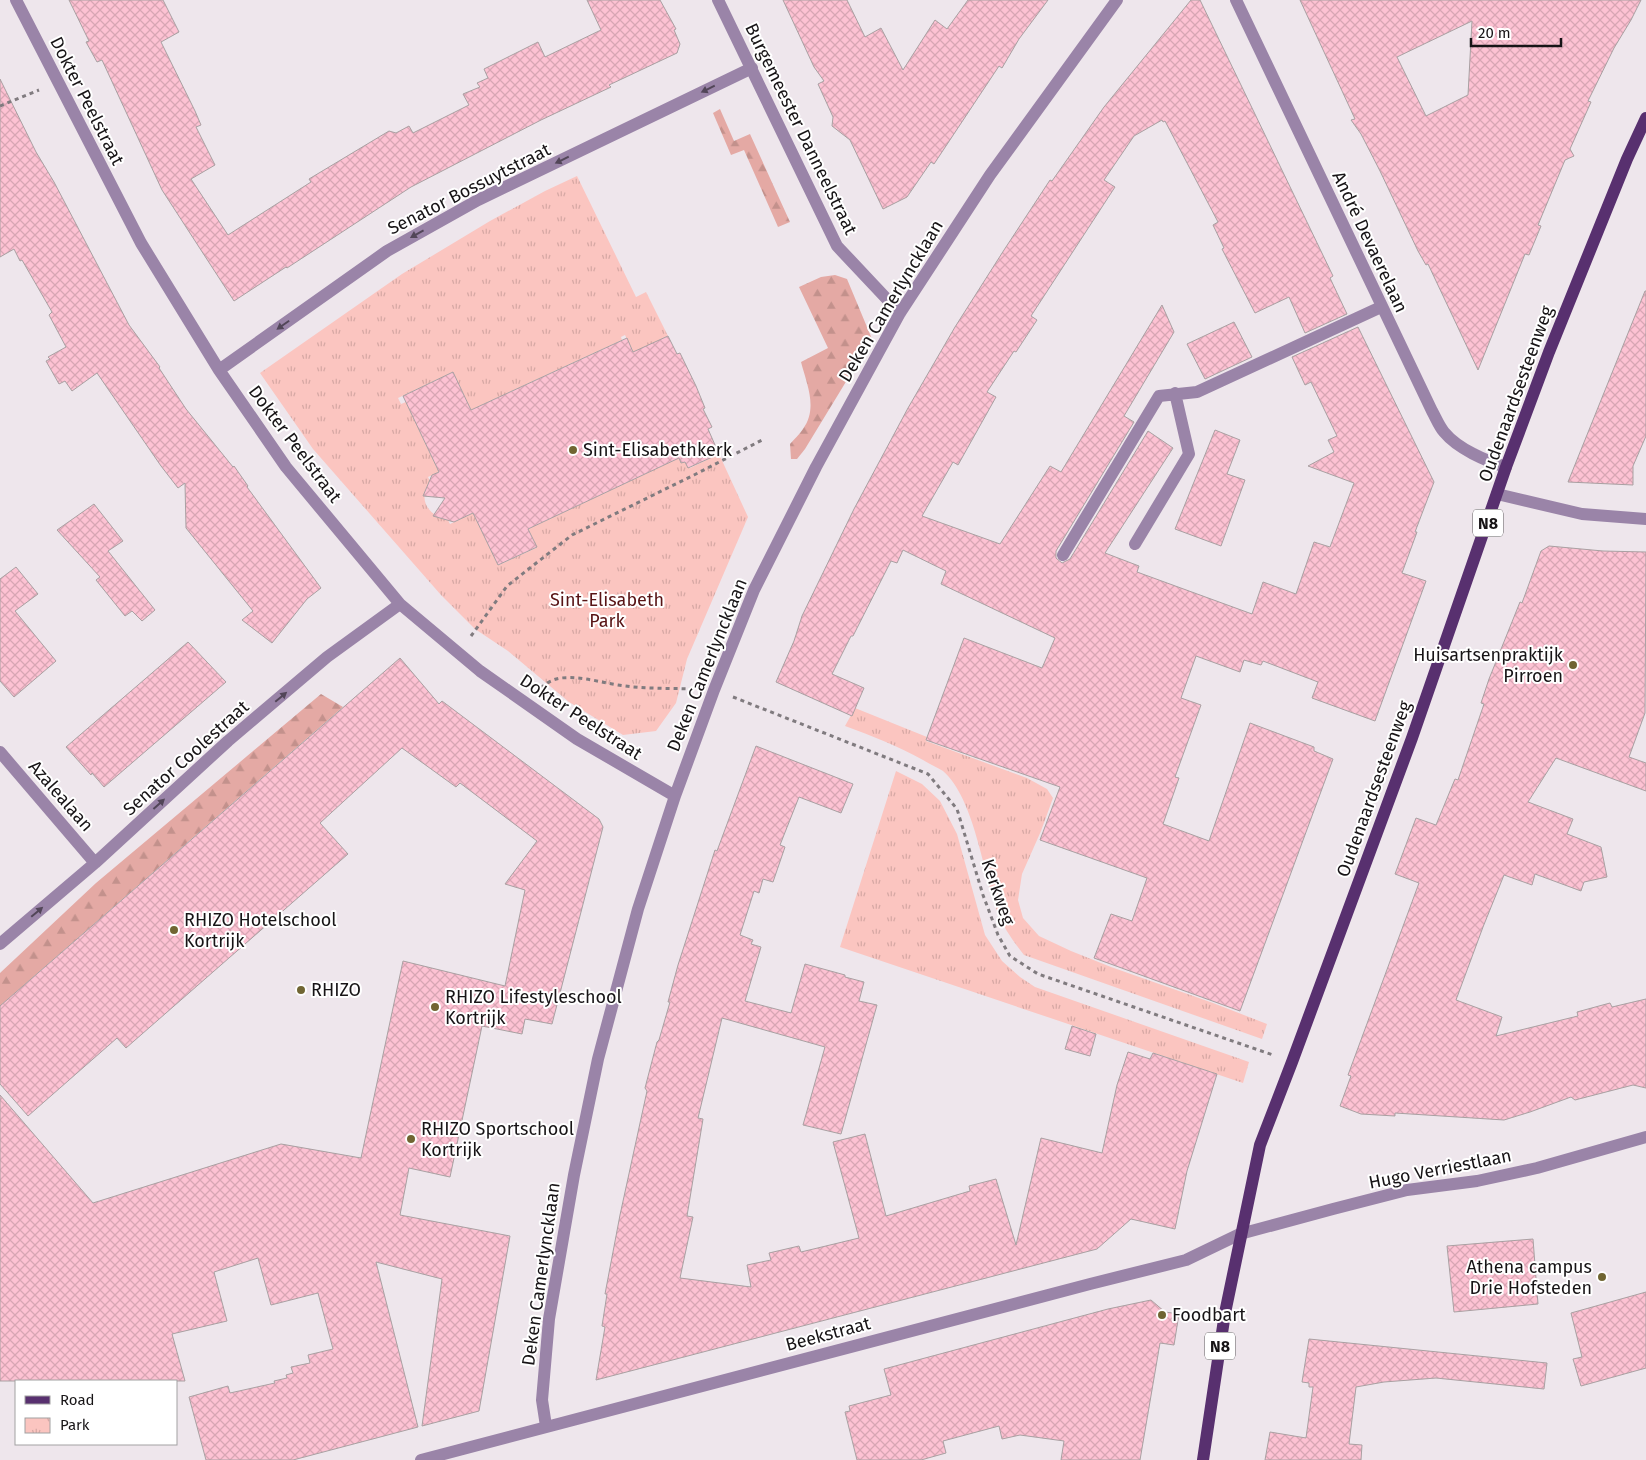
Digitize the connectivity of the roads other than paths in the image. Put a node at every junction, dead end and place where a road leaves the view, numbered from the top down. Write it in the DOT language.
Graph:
graph roads {
  1 [pos="16,0"];
  2 [pos="718,0"];
  3 [pos="1118,0"];
  4 [pos="1236,0"];
  5 [pos="752,68"];
  6 [pos="1646,118"];
  7 [pos="1380,306"];
  8 [pos="900,313"];
  9 [pos="219,370"];
  10 [pos="1175,393"];
  11 [pos="1506,466"];
  12 [pos="1498,494"];
  13 [pos="1646,519"];
  14 [pos="1135,544"];
  15 [pos="1064,555"];
  16 [pos="400,604"];
  17 [pos="0,752"];
  18 [pos="675,796"];
  19 [pos="95,863"];
  20 [pos="0,944"];
  21 [pos="1646,1136"];
  22 [pos="1240,1234"];
  23 [pos="546,1426"];
  24 [pos="421,1460"];
  25 [pos="1203,1460"];
  1 -- 9 [label="street, Dokter Peelstraat"];
  2 -- 5 [label="street, Burgemeester Danneelstraat"];
  3 -- 8 [label="street, Deken Camerlyncklaan"];
  4 -- 7 [label="street, André Devaerelaan"];
  5 -- 8 [label="street, Burgemeester Danneelstraat"];
  5 -- 9 [label="street, Senator Bossuytstraat, one-way"];
  6 -- 11 [label="main road, Oudenaardsesteenweg / N8"];
  7 -- 10 [label="street"];
  7 -- 11 [label="street, André Devaerelaan"];
  8 -- 18 [label="street, Deken Camerlyncklaan"];
  9 -- 16 [label="street, Dokter Peelstraat"];
  10 -- 14 [label="street"];
  10 -- 15 [label="street"];
  11 -- 12 [label="main road, Oudenaardsesteenweg / N8"];
  12 -- 13 [label="street"];
  12 -- 22 [label="main road, Oudenaardsesteenweg / N8"];
  16 -- 18 [label="street, Dokter Peelstraat"];
  19 -- 16 [label="street, Senator Coolestraat, one-way"];
  17 -- 19 [label="street, Azalealaan"];
  18 -- 23 [label="street, Deken Camerlyncklaan"];
  20 -- 19 [label="street, Senator Coolestraat, one-way"];
  21 -- 22 [label="street, Hugo Verriestlaan"];
  22 -- 23 [label="street, Beekstraat"];
  22 -- 25 [label="main road, Oudenaardsesteenweg / N8"];
  23 -- 24 [label="street, Beekstraat"];
}
